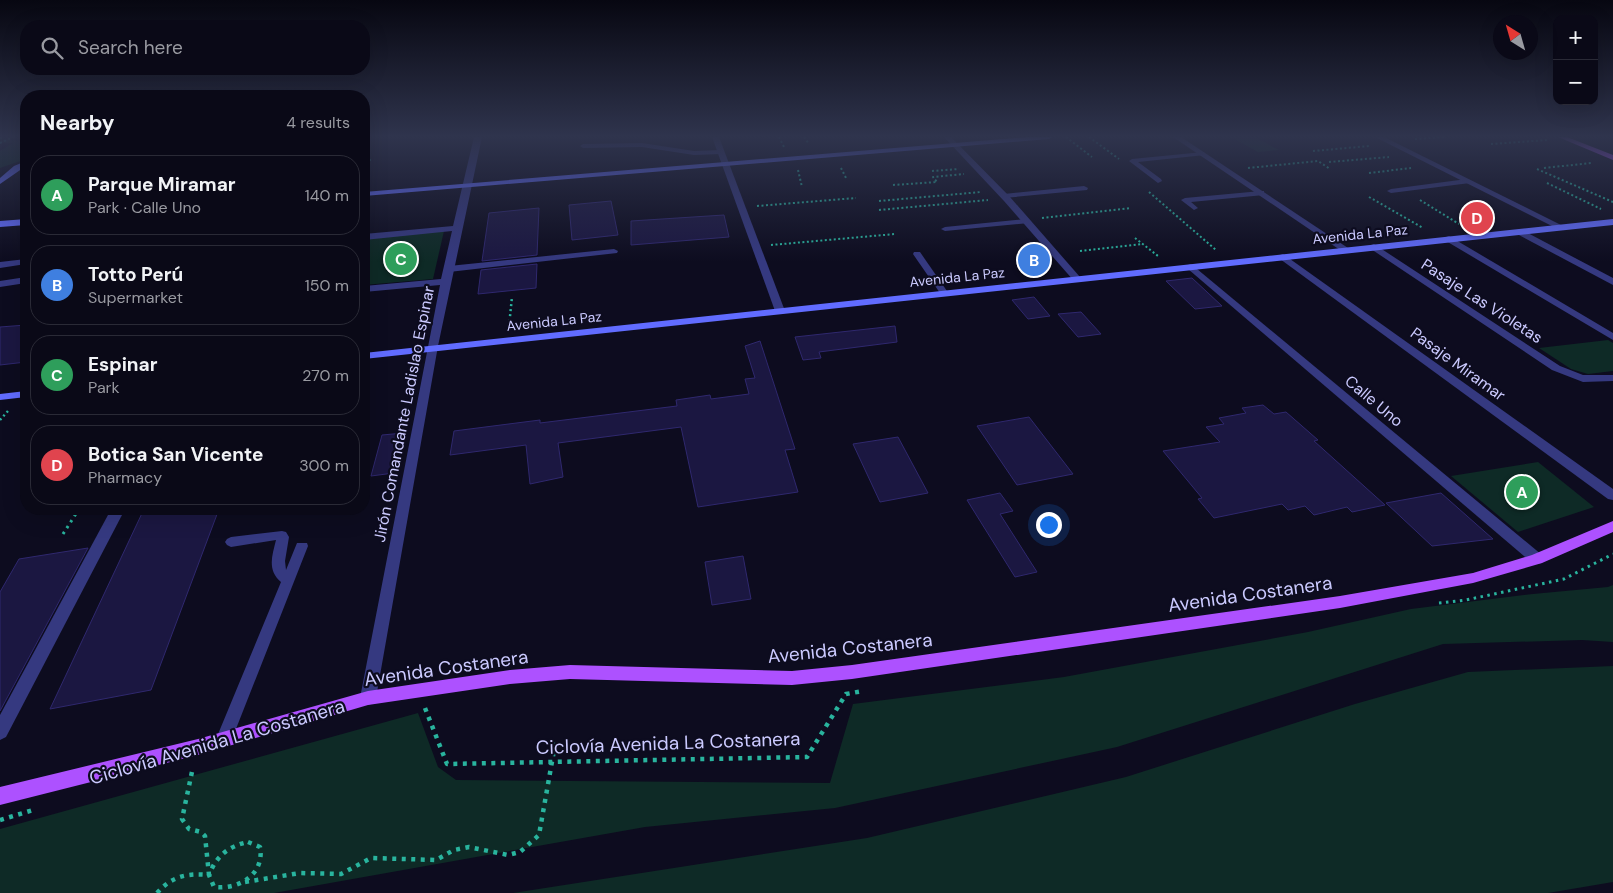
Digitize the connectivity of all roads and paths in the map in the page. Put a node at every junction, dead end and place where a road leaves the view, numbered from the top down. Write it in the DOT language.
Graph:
graph roads {
  1 [pos="468,179"];
  2 [pos="540,179"];
  3 [pos="731,179"];
  4 [pos="934,179"];
  5 [pos="987,179"];
  6 [pos="1155,179"];
  7 [pos="1240,179"];
  8 [pos="1462,179"];
  9 [pos="1559,179"];
  10 [pos="1158,181"];
  11 [pos="1467,181"];
  12 [pos="1547,183"];
  13 [pos="466,185"];
  14 [pos="893,186"];
  15 [pos="1143,187"];
  16 [pos="1084,188"];
  17 [pos="1391,191"];
  18 [pos="370,193"];
  19 [pos="1261,193"];
  20 [pos="1003,195"];
  21 [pos="1369,197"];
  22 [pos="1414,197"];
  23 [pos="856,198"];
  24 [pos="880,201"];
  25 [pos="1613,202"];
  26 [pos="742,208"];
  27 [pos="1131,208"];
  28 [pos="1194,208"];
  29 [pos="879,210"];
  30 [pos="1605,210"];
  31 [pos="1026,220"];
  32 [pos="20,222"];
  33 [pos="1613,222"];
  34 [pos="0,224"];
  35 [pos="1561,227"];
  36 [pos="458,228"];
  37 [pos="945,230"];
  38 [pos="1520,232"];
  39 [pos="895,234"];
  40 [pos="370,236"];
  41 [pos="1479,236"];
  42 [pos="1135,238"];
  43 [pos="1446,240"];
  44 [pos="1143,244"];
  45 [pos="756,246"];
  46 [pos="1374,247"];
  47 [pos="1080,250"];
  48 [pos="1346,250"];
  49 [pos="614,251"];
  50 [pos="917,254"];
  51 [pos="1283,257"];
  52 [pos="1230,262"];
  53 [pos="20,263"];
  54 [pos="0,265"];
  55 [pos="1191,267"];
  56 [pos="449,269"];
  57 [pos="1175,269"];
  58 [pos="1077,279"];
  59 [pos="1611,279"];
  60 [pos="20,281"];
  61 [pos="447,281"];
  62 [pos="0,284"];
  63 [pos="370,288"];
  64 [pos="945,294"];
  65 [pos="512,297"];
  66 [pos="780,311"];
  67 [pos="1613,337"];
  68 [pos="508,341"];
  69 [pos="433,349"];
  70 [pos="370,355"];
  71 [pos="1613,378"];
  72 [pos="20,395"];
  73 [pos="0,397"];
  74 [pos="1613,496"];
  75 [pos="75,515"];
  76 [pos="115,515"];
  77 [pos="1613,526"];
  78 [pos="63,534"];
  79 [pos="231,542"];
  80 [pos="302,546"];
  81 [pos="1613,554"];
  82 [pos="1537,559"];
  83 [pos="288,581"];
  84 [pos="1438,603"];
  85 [pos="865,690"];
  86 [pos="368,698"];
  87 [pos="415,706"];
  88 [pos="0,732"];
  89 [pos="224,739"];
  90 [pos="556,739"];
  91 [pos="552,762"];
  92 [pos="184,767"];
  93 [pos="0,796"];
  94 [pos="37,809"];
  95 [pos="0,820"];
  96 [pos="209,875"];
  97 [pos="245,882"];
  98 [pos="157,893"];
  1 -- 13 [label="street, Jirón Comandante Ladislao Espinar"];
  2 -- 13 [label="main road"];
  3 -- 26 [label="street"];
  4 -- 14 [label="path"];
  5 -- 20 [label="street"];
  6 -- 10 [label="lane"];
  7 -- 19 [label="street"];
  8 -- 11 [label="street"];
  9 -- 25 [label="path"];
  11 -- 17 [label="lane"];
  11 -- 35 [label="street"];
  12 -- 30 [label="path"];
  13 -- 18 [label="main road"];
  13 -- 36 [label="street, Jirón Comandante Ladislao Espinar"];
  15 -- 52 [label="path"];
  16 -- 20 [label="lane"];
  19 -- 28 [label="lane"];
  19 -- 48 [label="street"];
  20 -- 24 [label="path"];
  20 -- 29 [label="path"];
  20 -- 31 [label="street"];
  21 -- 43 [label="path"];
  22 -- 41 [label="path"];
  23 -- 26 [label="path"];
  26 -- 45 [label="street"];
  27 -- 31 [label="path"];
  31 -- 37 [label="lane"];
  31 -- 58 [label="street"];
  32 -- 34 [label="main road"];
  33 -- 35 [label="main road, Avenida La Paz"];
  35 -- 38 [label="main road, Avenida La Paz"];
  36 -- 40 [label="street"];
  36 -- 56 [label="street, Jirón Comandante Ladislao Espinar"];
  38 -- 41 [label="main road, Avenida La Paz"];
  38 -- 59 [label="street"];
  39 -- 45 [label="path"];
  41 -- 43 [label="main road, Avenida La Paz"];
  42 -- 44 [label="path"];
  43 -- 46 [label="main road, Avenida La Paz"];
  43 -- 67 [label="street"];
  44 -- 47 [label="path"];
  44 -- 57 [label="path"];
  45 -- 66 [label="street"];
  46 -- 48 [label="main road, Avenida La Paz"];
  46 -- 71 [label="street, Pasaje Las Violetas"];
  48 -- 51 [label="main road, Avenida La Paz"];
  49 -- 56 [label="lane"];
  50 -- 64 [label="lane"];
  51 -- 52 [label="main road, Avenida La Paz"];
  51 -- 74 [label="street, Pasaje Miramar"];
  52 -- 55 [label="main road, Avenida La Paz"];
  53 -- 54 [label="lane"];
  55 -- 57 [label="main road, Avenida La Paz"];
  55 -- 82 [label="street, Calle Uno"];
  56 -- 61 [label="street, Jirón Comandante Ladislao Espinar"];
  57 -- 58 [label="main road, Avenida La Paz"];
  58 -- 64 [label="main road, Avenida La Paz"];
  60 -- 62 [label="lane"];
  61 -- 63 [label="street"];
  61 -- 69 [label="street, Jirón Comandante Ladislao Espinar"];
  64 -- 66 [label="main road, Avenida La Paz"];
  65 -- 68 [label="path"];
  66 -- 68 [label="main road, Avenida La Paz"];
  68 -- 69 [label="main road, Avenida La Paz"];
  69 -- 70 [label="main road, Avenida La Paz"];
  69 -- 86 [label="street, Jirón Comandante Ladislao Espinar"];
  72 -- 73 [label="main road"];
  75 -- 78 [label="path"];
  76 -- 88 [label="street"];
  77 -- 82 [label="main road, Avenida Costanera"];
  79 -- 83 [label="lane"];
  80 -- 83 [label="lane"];
  81 -- 84 [label="path"];
  82 -- 86 [label="main road, Avenida Costanera"];
  83 -- 89 [label="lane"];
  85 -- 91 [label="path, Ciclovía Avenida La Costanera"];
  86 -- 89 [label="main road, Avenida Costanera"];
  87 -- 91 [label="path, Ciclovía Avenida La Costanera"];
  89 -- 93 [label="main road, Avenida Costanera"];
  90 -- 91 [label="path"];
  91 -- 97 [label="path"];
  92 -- 96 [label="path, Ciclovía Avenida La Costanera"];
  94 -- 95 [label="path"];
  96 -- 97 [label="path"];
  96 -- 97 [label="path"];
  96 -- 98 [label="path"];
}
